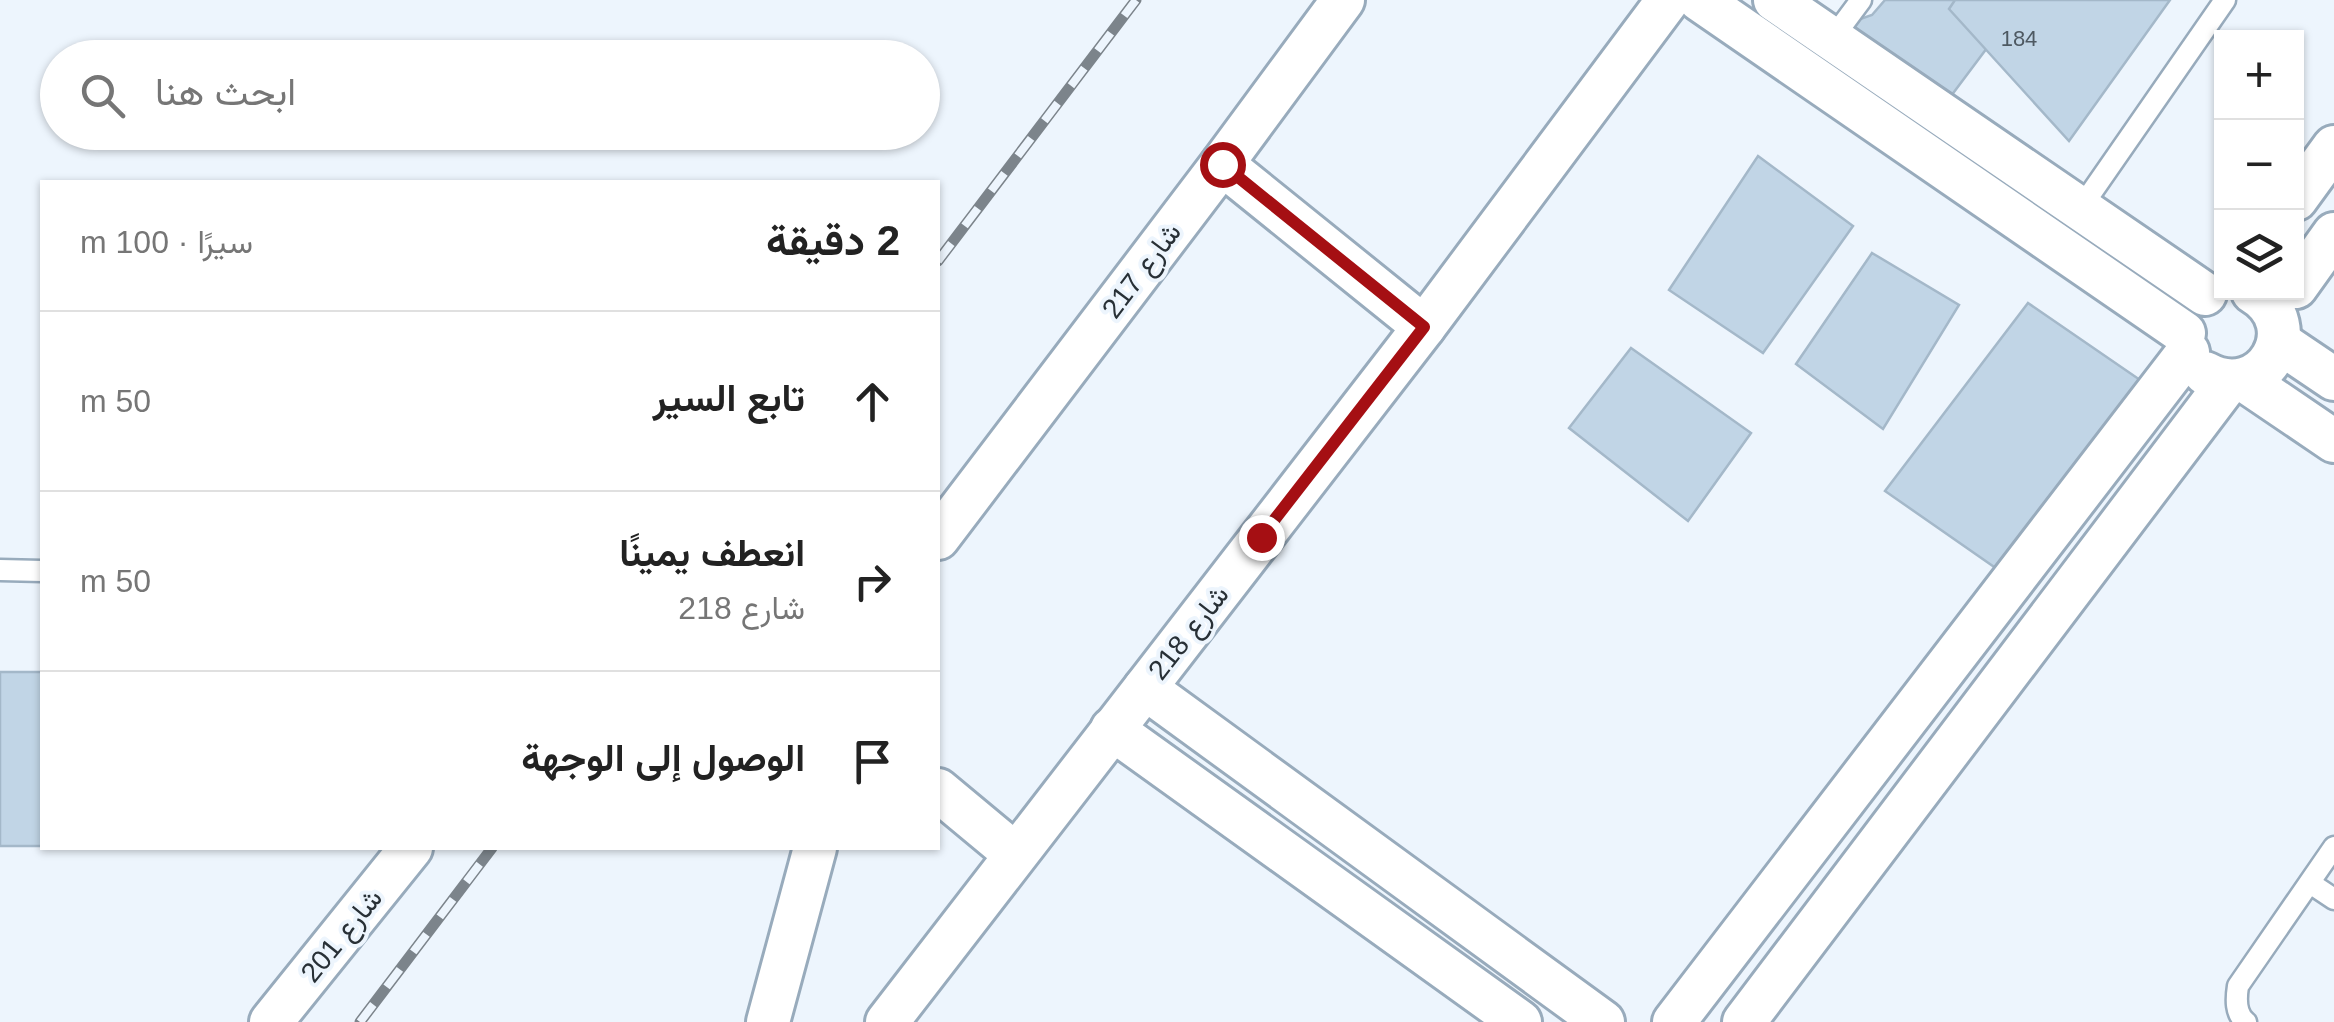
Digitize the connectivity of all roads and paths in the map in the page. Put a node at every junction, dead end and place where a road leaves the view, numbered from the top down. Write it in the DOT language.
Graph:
graph roads {
  1 [pos="1342,0"];
  2 [pos="1668,0"];
  3 [pos="1700,0"];
  4 [pos="1775,0"];
  5 [pos="1862,0"];
  6 [pos="2225,0"];
  7 [pos="1832,39"];
  8 [pos="2334,147"];
  9 [pos="1222,164"];
  10 [pos="2304,189"];
  11 [pos="2080,209"];
  12 [pos="2334,234"];
  13 [pos="2214,291"];
  14 [pos="2279,306"];
  15 [pos="1424,327"];
  16 [pos="2186,342"];
  17 [pos="2334,379"];
  18 [pos="2236,381"];
  19 [pos="2334,440"];
  20 [pos="940,535"];
  21 [pos="0,570"];
  22 [pos="40,571"];
  23 [pos="1144,688"];
  24 [pos="1112,729"];
  25 [pos="940,792"];
  26 [pos="2334,847"];
  27 [pos="409,850"];
  28 [pos="814,850"];
  29 [pos="1015,854"];
  30 [pos="2310,882"];
  31 [pos="2334,899"];
  32 [pos="272,1022"];
  33 [pos="768,1022"];
  34 [pos="886,1022"];
  35 [pos="1520,1022"];
  36 [pos="1603,1022"];
  37 [pos="1674,1022"];
  38 [pos="1744,1022"];
  39 [pos="2246,1022"];
  1 -- 9 [label="street, شارع 217"];
  2 -- 15 [label="street, شارع 218"];
  3 -- 16 [label="street"];
  4 -- 7 [label="street"];
  5 -- 7 [label="lane"];
  6 -- 11 [label="lane"];
  7 -- 11 [label="street"];
  8 -- 10 [label="street"];
  9 -- 15 [label="street"];
  9 -- 20 [label="street, شارع 217"];
  11 -- 13 [label="street"];
  12 -- 14 [label="street"];
  13 -- 16 [label="street"];
  14 -- 17 [label="street"];
  14 -- 18 [label="street"];
  15 -- 23 [label="street, شارع 218"];
  16 -- 18 [label="street"];
  16 -- 37 [label="street"];
  18 -- 19 [label="street"];
  18 -- 38 [label="street"];
  21 -- 22 [label="lane"];
  23 -- 24 [label="street, شارع 218"];
  23 -- 36 [label="street"];
  24 -- 29 [label="street, شارع 218"];
  24 -- 35 [label="street"];
  25 -- 29 [label="street"];
  26 -- 30 [label="lane"];
  27 -- 32 [label="street, شارع 201"];
  28 -- 33 [label="street"];
  29 -- 34 [label="street, شارع 218"];
  30 -- 31 [label="lane"];
  30 -- 39 [label="lane"];
}
